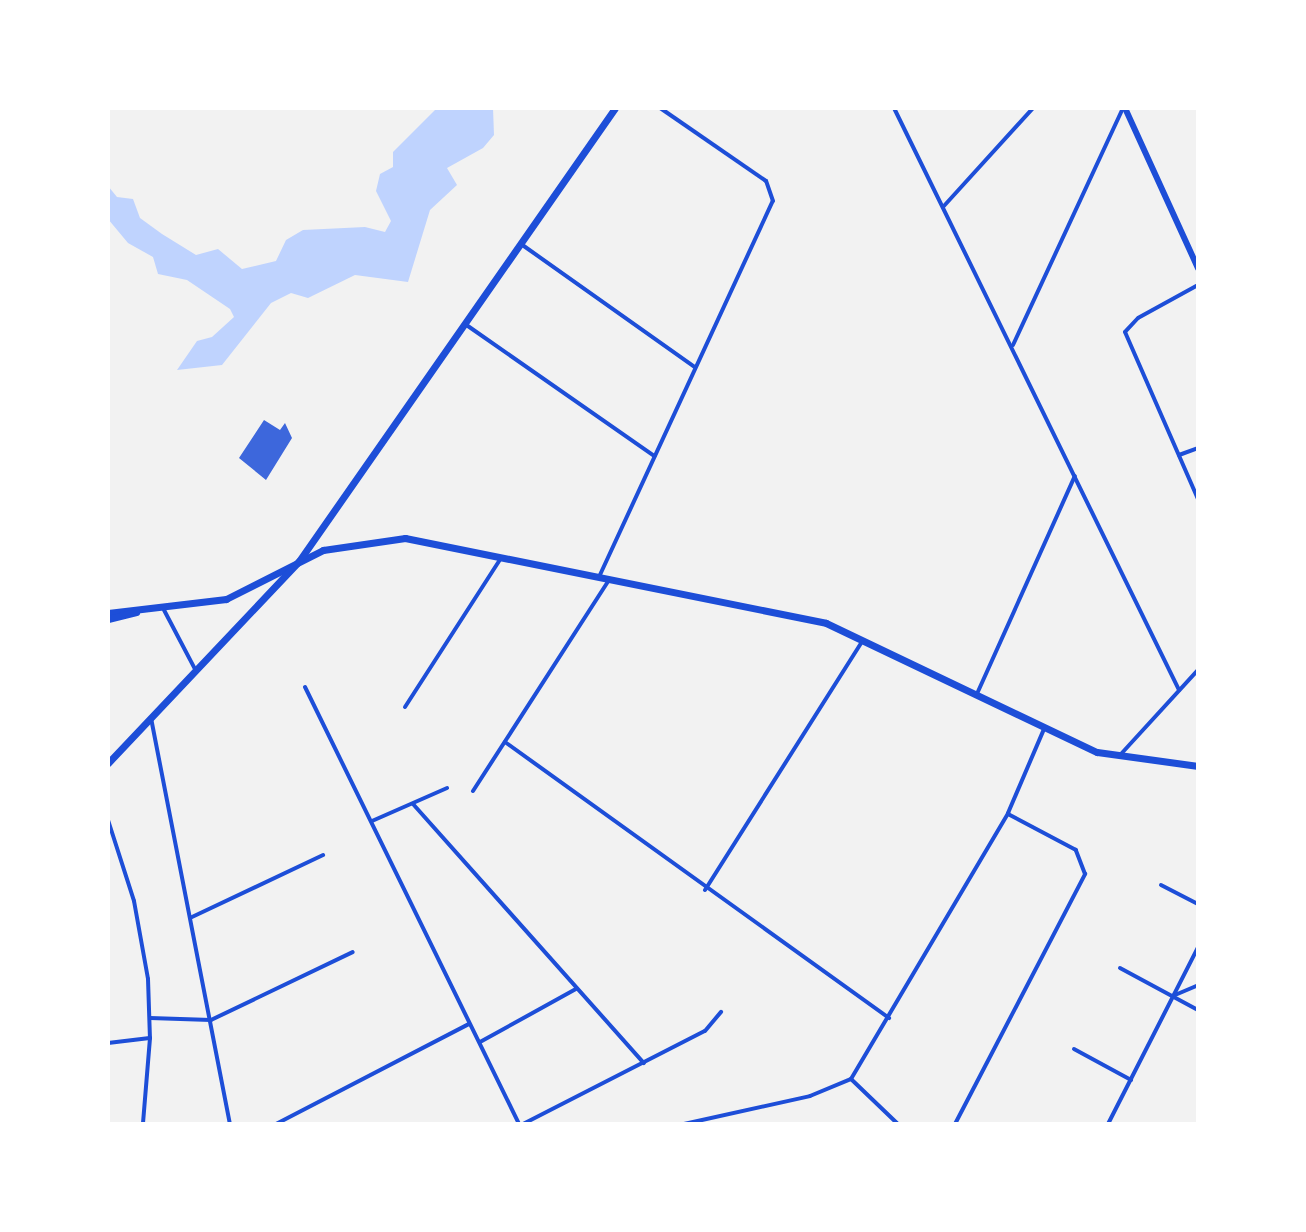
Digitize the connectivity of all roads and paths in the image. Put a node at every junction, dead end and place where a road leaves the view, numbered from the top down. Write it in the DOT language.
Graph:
graph roads {
  1 [pos="615,108"];
  2 [pos="660,108"];
  3 [pos="894,108"];
  4 [pos="905,108"];
  5 [pos="1033,108"];
  6 [pos="1124,108"];
  7 [pos="898,116"];
  8 [pos="942,207"];
  9 [pos="519,243"];
  10 [pos="1198,268"];
  11 [pos="1198,285"];
  12 [pos="463,322"];
  13 [pos="1012,346"];
  14 [pos="695,367"];
  15 [pos="1198,448"];
  16 [pos="1179,455"];
  17 [pos="654,456"];
  18 [pos="1075,476"];
  19 [pos="1198,499"];
  20 [pos="501,558"];
  21 [pos="299,561"];
  22 [pos="598,578"];
  23 [pos="609,580"];
  24 [pos="164,610"];
  25 [pos="136,612"];
  26 [pos="108,613"];
  27 [pos="108,619"];
  28 [pos="864,639"];
  29 [pos="1198,670"];
  30 [pos="196,671"];
  31 [pos="305,687"];
  32 [pos="1179,690"];
  33 [pos="975,696"];
  34 [pos="405,707"];
  35 [pos="151,718"];
  36 [pos="1044,729"];
  37 [pos="505,742"];
  38 [pos="1118,758"];
  39 [pos="108,763"];
  40 [pos="1198,766"];
  41 [pos="447,788"];
  42 [pos="473,791"];
  43 [pos="413,804"];
  44 [pos="1008,813"];
  45 [pos="108,820"];
  46 [pos="372,821"];
  47 [pos="110,833"];
  48 [pos="323,855"];
  49 [pos="1161,885"];
  50 [pos="705,890"];
  51 [pos="1198,904"];
  52 [pos="192,917"];
  53 [pos="1198,947"];
  54 [pos="353,952"];
  55 [pos="1120,968"];
  56 [pos="1198,985"];
  57 [pos="576,989"];
  58 [pos="1174,995"];
  59 [pos="1198,1010"];
  60 [pos="721,1012"];
  61 [pos="150,1018"];
  62 [pos="889,1018"];
  63 [pos="211,1020"];
  64 [pos="470,1024"];
  65 [pos="150,1038"];
  66 [pos="480,1042"];
  67 [pos="108,1043"];
  68 [pos="1074,1049"];
  69 [pos="644,1063"];
  70 [pos="851,1079"];
  71 [pos="1131,1080"];
  72 [pos="520,1123"];
  73 [pos="143,1124"];
  74 [pos="230,1124"];
  75 [pos="276,1124"];
  76 [pos="509,1124"];
  77 [pos="684,1124"];
  78 [pos="898,1124"];
  79 [pos="955,1124"];
  80 [pos="1108,1124"];
  1 -- 9 [label="main road"];
  2 -- 14 [label="street"];
  3 -- 7 [label="street"];
  4 -- 7 [label="street"];
  5 -- 8 [label="street"];
  6 -- 10 [label="main road"];
  6 -- 13 [label="street"];
  7 -- 8 [label="street"];
  8 -- 13 [label="street"];
  9 -- 12 [label="main road"];
  9 -- 14 [label="street"];
  11 -- 16 [label="street"];
  12 -- 17 [label="street"];
  12 -- 21 [label="main road"];
  13 -- 18 [label="street"];
  14 -- 17 [label="street"];
  15 -- 16 [label="street"];
  16 -- 19 [label="street"];
  17 -- 22 [label="street"];
  18 -- 32 [label="street"];
  18 -- 33 [label="street"];
  20 -- 21 [label="main road"];
  20 -- 22 [label="main road"];
  20 -- 34 [label="street"];
  21 -- 24 [label="main road"];
  21 -- 30 [label="main road"];
  22 -- 23 [label="main road"];
  23 -- 28 [label="main road"];
  23 -- 37 [label="street"];
  24 -- 25 [label="main road"];
  24 -- 30 [label="street"];
  25 -- 26 [label="main road"];
  25 -- 27 [label="main road"];
  28 -- 33 [label="main road"];
  28 -- 50 [label="street"];
  29 -- 32 [label="street"];
  30 -- 35 [label="main road"];
  31 -- 46 [label="street"];
  32 -- 38 [label="street"];
  33 -- 36 [label="main road"];
  35 -- 39 [label="main road"];
  35 -- 52 [label="street"];
  36 -- 38 [label="main road"];
  36 -- 44 [label="street"];
  37 -- 42 [label="street"];
  37 -- 50 [label="street"];
  38 -- 40 [label="main road"];
  41 -- 43 [label="street"];
  43 -- 46 [label="street"];
  43 -- 57 [label="street"];
  44 -- 62 [label="street"];
  44 -- 79 [label="street"];
  45 -- 47 [label="street"];
  46 -- 64 [label="street"];
  47 -- 61 [label="street"];
  48 -- 52 [label="street"];
  49 -- 51 [label="street"];
  50 -- 62 [label="street"];
  52 -- 63 [label="street"];
  53 -- 58 [label="street"];
  54 -- 63 [label="street"];
  55 -- 58 [label="street"];
  56 -- 58 [label="street"];
  57 -- 66 [label="street"];
  57 -- 69 [label="street"];
  58 -- 59 [label="street"];
  58 -- 71 [label="street"];
  60 -- 69 [label="street"];
  61 -- 63 [label="street"];
  61 -- 65 [label="street"];
  62 -- 70 [label="street"];
  63 -- 74 [label="street"];
  64 -- 66 [label="street"];
  64 -- 75 [label="street"];
  65 -- 67 [label="street"];
  65 -- 73 [label="street"];
  66 -- 72 [label="street"];
  68 -- 71 [label="street"];
  69 -- 72 [label="street"];
  70 -- 77 [label="street"];
  70 -- 78 [label="street"];
  71 -- 80 [label="street"];
  72 -- 76 [label="street"];
}
